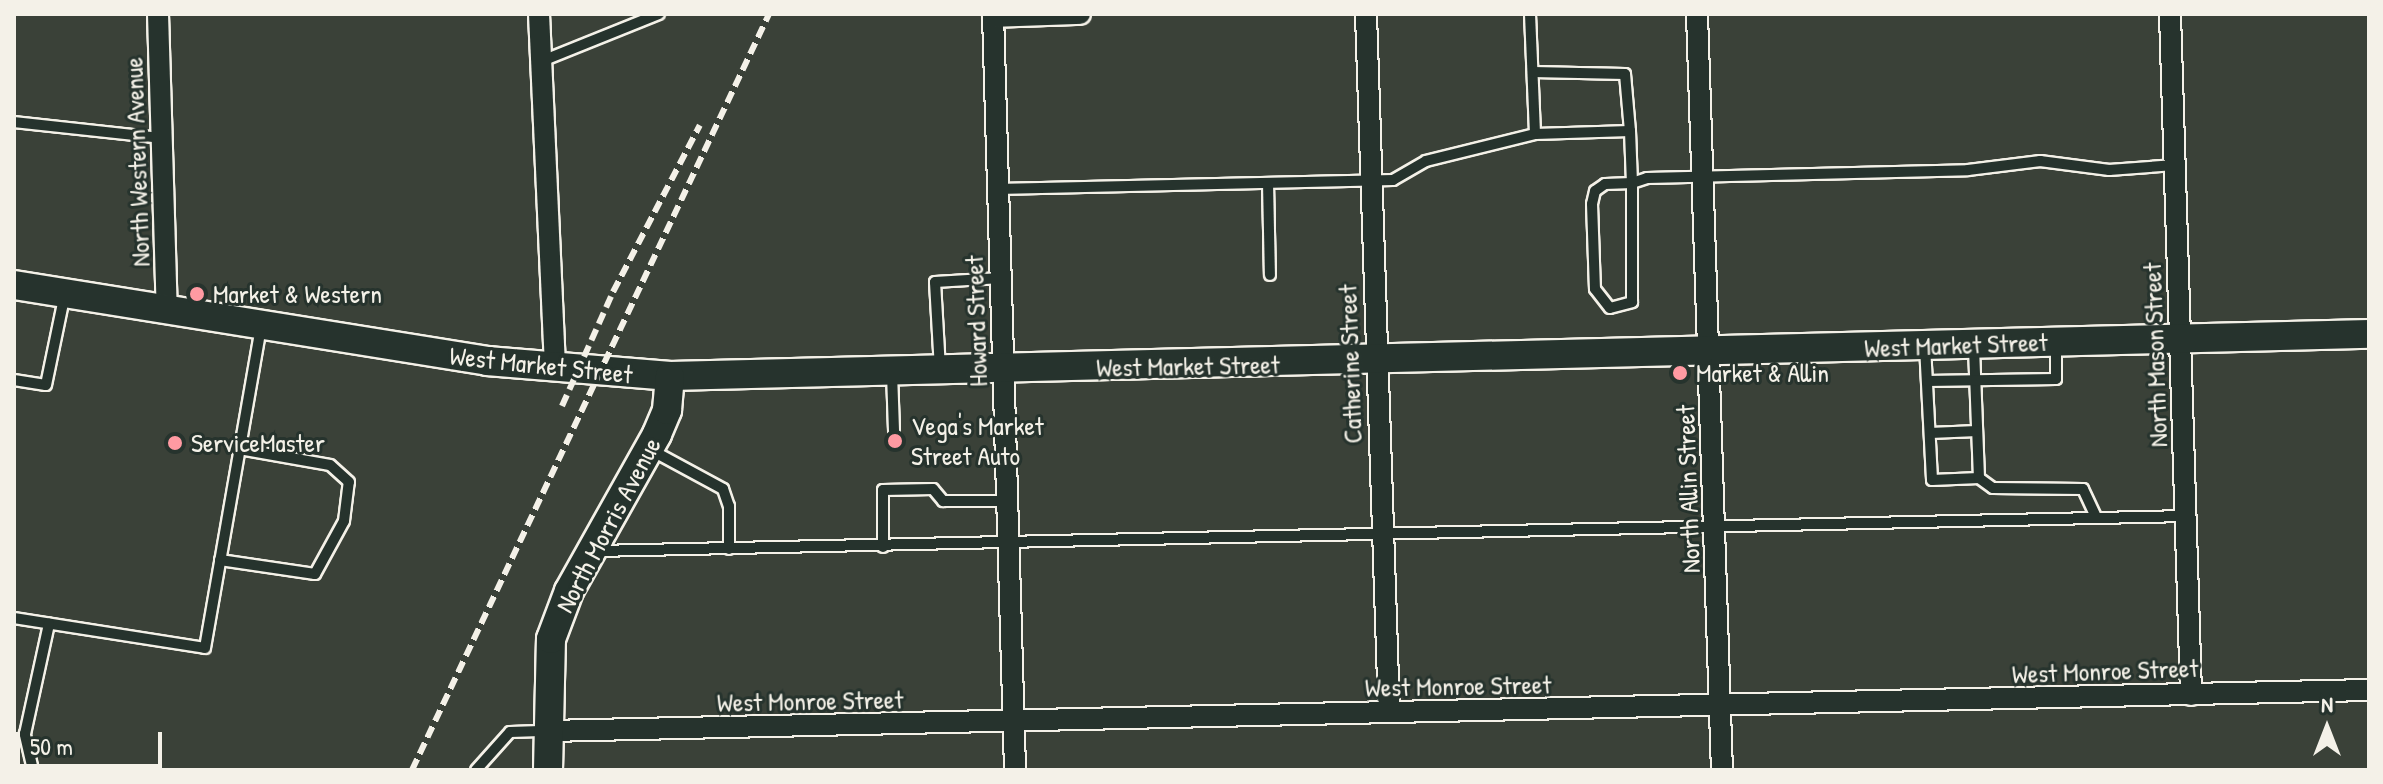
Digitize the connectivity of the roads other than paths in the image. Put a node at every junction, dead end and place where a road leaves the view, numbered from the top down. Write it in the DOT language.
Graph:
graph roads {
  1 [pos="158,14"];
  2 [pos="539,14"];
  3 [pos="659,14"];
  4 [pos="1080,14"];
  5 [pos="1366,14"];
  6 [pos="1530,14"];
  7 [pos="1697,14"];
  8 [pos="2170,14"];
  9 [pos="993,15"];
  10 [pos="542,61"];
  11 [pos="1533,72"];
  12 [pos="14,122"];
  13 [pos="1630,131"];
  14 [pos="1535,134"];
  15 [pos="162,138"];
  16 [pos="2175,165"];
  17 [pos="1704,173"];
  18 [pos="1371,180"];
  19 [pos="1268,183"];
  20 [pos="1632,183"];
  21 [pos="997,189"];
  22 [pos="1270,275"];
  23 [pos="1001,278"];
  24 [pos="14,285"];
  25 [pos="65,293"];
  26 [pos="167,309"];
  27 [pos="261,325"];
  28 [pos="2369,334"];
  29 [pos="2181,339"];
  30 [pos="2055,342"];
  31 [pos="1974,345"];
  32 [pos="1925,346"];
  33 [pos="1708,353"];
  34 [pos="1376,361"];
  35 [pos="555,370"];
  36 [pos="1004,370"];
  37 [pos="940,371"];
  38 [pos="892,373"];
  39 [pos="670,376"];
  40 [pos="14,380"];
  41 [pos="1927,381"];
  42 [pos="1975,381"];
  43 [pos="894,431"];
  44 [pos="1977,431"];
  45 [pos="1930,433"];
  46 [pos="239,449"];
  47 [pos="649,449"];
  48 [pos="1979,478"];
  49 [pos="1006,501"];
  50 [pos="2185,516"];
  51 [pos="2096,517"];
  52 [pos="1716,527"];
  53 [pos="1382,535"];
  54 [pos="1008,545"];
  55 [pos="883,547"];
  56 [pos="729,549"];
  57 [pos="591,551"];
  58 [pos="220,560"];
  59 [pos="14,618"];
  60 [pos="49,624"];
  61 [pos="2369,690"];
  62 [pos="2191,695"];
  63 [pos="1720,707"];
  64 [pos="1389,712"];
  65 [pos="1014,723"];
  66 [pos="548,731"];
  67 [pos="33,770"];
  68 [pos="476,770"];
  69 [pos="548,770"];
  70 [pos="1015,770"];
  71 [pos="1722,770"];
  1 -- 15 [label="street, North Western Avenue"];
  2 -- 10 [label="street"];
  3 -- 10 [label="lane"];
  4 -- 9 [label="street"];
  5 -- 18 [label="street, Catherine Street"];
  6 -- 11 [label="lane"];
  7 -- 17 [label="street, North Allin Street"];
  8 -- 16 [label="street, North Mason Street"];
  9 -- 21 [label="street, Howard Street"];
  10 -- 35 [label="street"];
  11 -- 13 [label="lane"];
  11 -- 14 [label="lane"];
  12 -- 15 [label="lane"];
  13 -- 14 [label="lane"];
  13 -- 20 [label="lane"];
  14 -- 18 [label="lane"];
  15 -- 26 [label="street, North Western Avenue"];
  16 -- 17 [label="lane"];
  16 -- 29 [label="street, North Mason Street"];
  17 -- 20 [label="lane"];
  17 -- 33 [label="street, North Allin Street"];
  18 -- 19 [label="lane"];
  18 -- 34 [label="street, Catherine Street"];
  19 -- 21 [label="lane"];
  19 -- 22 [label="lane"];
  20 -- 20 [label="lane"];
  21 -- 23 [label="street, Howard Street"];
  23 -- 36 [label="street, Howard Street"];
  23 -- 37 [label="lane"];
  24 -- 25 [label="street, West Market Street"];
  25 -- 26 [label="street, West Market Street"];
  25 -- 40 [label="lane"];
  26 -- 27 [label="street, West Market Street"];
  27 -- 35 [label="street, West Market Street"];
  27 -- 46 [label="lane"];
  28 -- 29 [label="street, West Market Street"];
  29 -- 30 [label="street, West Market Street"];
  29 -- 50 [label="street, North Mason Street"];
  30 -- 31 [label="street, West Market Street"];
  30 -- 42 [label="lane"];
  31 -- 32 [label="street, West Market Street"];
  31 -- 42 [label="lane"];
  32 -- 33 [label="street, West Market Street"];
  32 -- 41 [label="lane"];
  33 -- 34 [label="street, West Market Street"];
  33 -- 52 [label="street, North Allin Street"];
  34 -- 36 [label="street, West Market Street"];
  34 -- 53 [label="street, Catherine Street"];
  35 -- 39 [label="street, West Market Street"];
  36 -- 37 [label="street, West Market Street"];
  36 -- 49 [label="street, Howard Street"];
  37 -- 38 [label="street, West Market Street"];
  38 -- 39 [label="street, West Market Street"];
  38 -- 43 [label="lane"];
  39 -- 47 [label="street, North Morris Avenue"];
  41 -- 42 [label="lane"];
  41 -- 45 [label="lane"];
  42 -- 44 [label="lane"];
  44 -- 45 [label="lane"];
  44 -- 48 [label="lane"];
  45 -- 48 [label="lane"];
  46 -- 58 [label="lane"];
  46 -- 58 [label="lane"];
  47 -- 56 [label="lane"];
  47 -- 57 [label="street, North Morris Avenue"];
  48 -- 51 [label="lane"];
  49 -- 54 [label="street, Howard Street"];
  49 -- 55 [label="lane"];
  50 -- 51 [label="lane"];
  50 -- 62 [label="street, North Mason Street"];
  51 -- 52 [label="lane"];
  52 -- 53 [label="lane"];
  52 -- 63 [label="street, North Allin Street"];
  53 -- 54 [label="lane"];
  53 -- 64 [label="street, Catherine Street"];
  54 -- 55 [label="lane"];
  54 -- 65 [label="street, Howard Street"];
  55 -- 56 [label="lane"];
  56 -- 57 [label="lane"];
  57 -- 66 [label="street, North Morris Avenue"];
  58 -- 60 [label="lane"];
  59 -- 60 [label="lane"];
  60 -- 67 [label="lane"];
  61 -- 62 [label="street, West Monroe Street"];
  62 -- 63 [label="street, West Monroe Street"];
  63 -- 64 [label="street, West Monroe Street"];
  63 -- 71 [label="street, North Allin Street"];
  64 -- 65 [label="street, West Monroe Street"];
  65 -- 66 [label="street, West Monroe Street"];
  65 -- 70 [label="street, Howard Street"];
  66 -- 68 [label="lane"];
  66 -- 69 [label="street, North Morris Avenue"];
}
